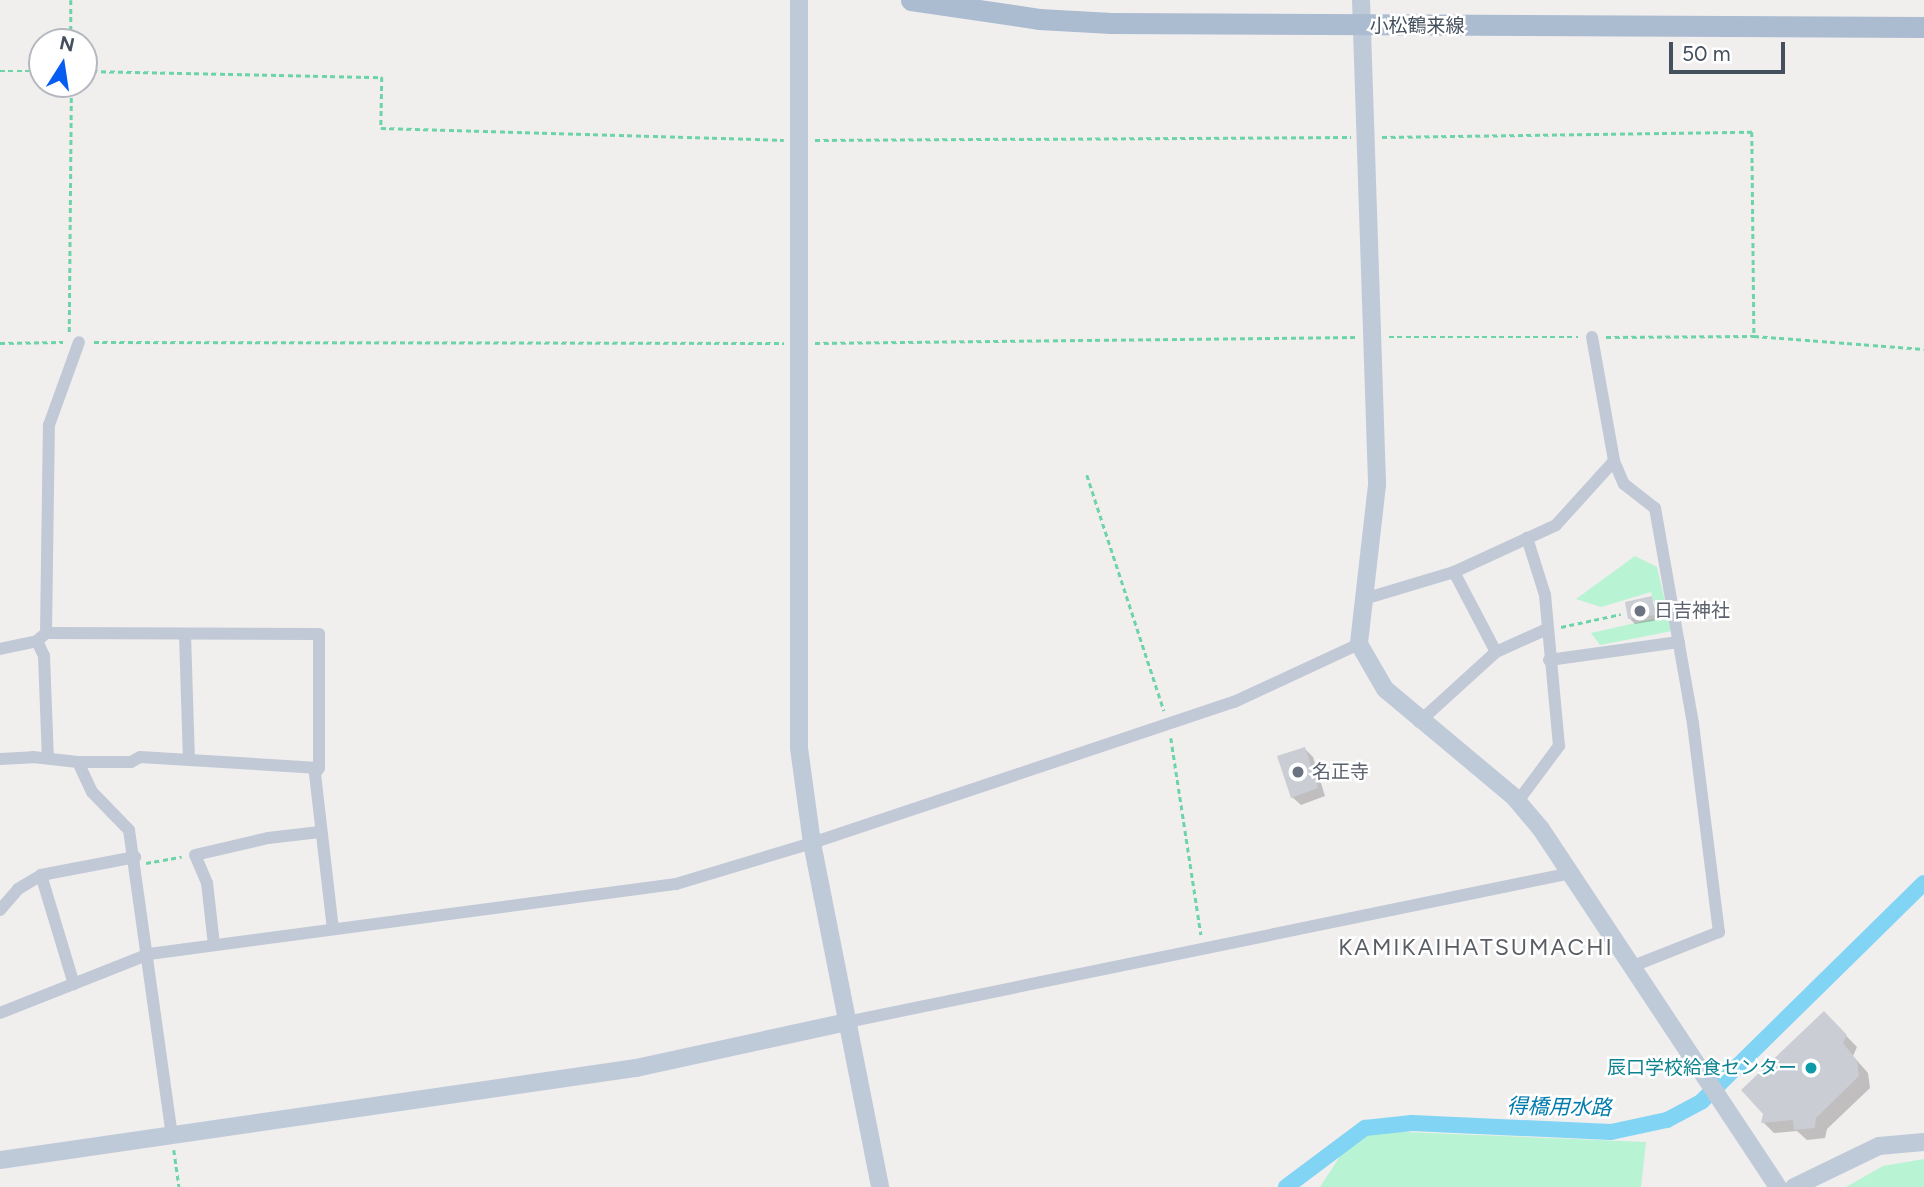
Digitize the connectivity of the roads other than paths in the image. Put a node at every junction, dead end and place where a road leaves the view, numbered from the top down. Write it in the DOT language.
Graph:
graph roads {
  1 [pos="799,0"];
  2 [pos="911,0"];
  3 [pos="1361,0"];
  4 [pos="1360,26"];
  5 [pos="1924,27"];
  6 [pos="1592,337"];
  7 [pos="74,342"];
  8 [pos="1614,461"];
  9 [pos="1527,538"];
  10 [pos="1454,572"];
  11 [pos="1364,599"];
  12 [pos="1547,629"];
  13 [pos="185,634"];
  14 [pos="41,637"];
  15 [pos="1679,642"];
  16 [pos="1359,644"];
  17 [pos="0,649"];
  18 [pos="1496,652"];
  19 [pos="1549,660"];
  20 [pos="1419,722"];
  21 [pos="48,758"];
  22 [pos="0,759"];
  23 [pos="189,760"];
  24 [pos="78,762"];
  25 [pos="319,768"];
  26 [pos="1518,801"];
  27 [pos="320,832"];
  28 [pos="812,844"];
  29 [pos="135,861"];
  30 [pos="1571,873"];
  31 [pos="41,875"];
  32 [pos="0,910"];
  33 [pos="333,929"];
  34 [pos="214,945"];
  35 [pos="149,954"];
  36 [pos="1633,966"];
  37 [pos="74,984"];
  38 [pos="0,1013"];
  39 [pos="847,1022"];
  40 [pos="172,1137"];
  41 [pos="1924,1142"];
  42 [pos="0,1160"];
  43 [pos="880,1187"];
  44 [pos="1778,1187"];
  45 [pos="1794,1187"];
  1 -- 28 [label="street"];
  2 -- 4 [label="main road, 小松鶴来線"];
  3 -- 4 [label="street"];
  4 -- 5 [label="main road, 小松鶴来線"];
  4 -- 11 [label="street"];
  6 -- 8 [label="street"];
  7 -- 14 [label="street"];
  8 -- 9 [label="street"];
  8 -- 15 [label="street"];
  9 -- 10 [label="street"];
  9 -- 12 [label="street"];
  10 -- 11 [label="street"];
  10 -- 18 [label="street"];
  11 -- 16 [label="street"];
  12 -- 18 [label="street"];
  12 -- 19 [label="street"];
  13 -- 14 [label="street"];
  13 -- 23 [label="street"];
  13 -- 25 [label="street"];
  14 -- 17 [label="street"];
  14 -- 21 [label="street"];
  15 -- 19 [label="street"];
  15 -- 36 [label="street"];
  16 -- 20 [label="street"];
  16 -- 28 [label="street"];
  18 -- 20 [label="street"];
  19 -- 26 [label="street"];
  20 -- 26 [label="street"];
  21 -- 22 [label="street"];
  21 -- 24 [label="street"];
  23 -- 24 [label="street"];
  23 -- 25 [label="street"];
  24 -- 29 [label="street"];
  25 -- 27 [label="street"];
  26 -- 30 [label="street"];
  27 -- 33 [label="street"];
  27 -- 34 [label="street"];
  28 -- 33 [label="street"];
  28 -- 39 [label="street"];
  29 -- 31 [label="street"];
  29 -- 35 [label="street"];
  30 -- 36 [label="street"];
  30 -- 39 [label="street"];
  31 -- 32 [label="street"];
  31 -- 37 [label="street"];
  33 -- 34 [label="street"];
  34 -- 35 [label="street"];
  35 -- 37 [label="street"];
  35 -- 40 [label="street"];
  36 -- 44 [label="street"];
  37 -- 38 [label="street"];
  39 -- 40 [label="street"];
  39 -- 43 [label="street"];
  40 -- 42 [label="street"];
  41 -- 45 [label="street"];
}
